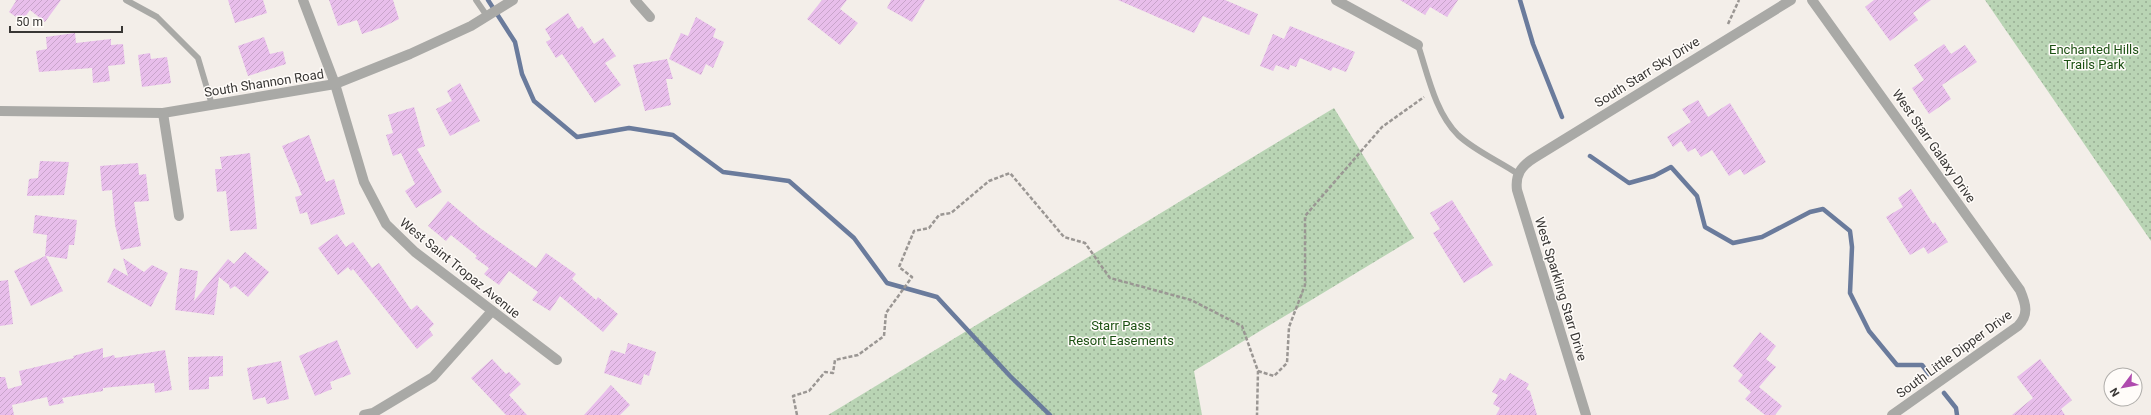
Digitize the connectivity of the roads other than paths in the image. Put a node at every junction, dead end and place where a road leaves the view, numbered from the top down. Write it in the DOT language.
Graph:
graph roads {
  1 [pos="126,0"];
  2 [pos="303,0"];
  3 [pos="476,0"];
  4 [pos="635,0"];
  5 [pos="1336,0"];
  6 [pos="1791,0"];
  7 [pos="1812,0"];
  8 [pos="510,1"];
  9 [pos="487,16"];
  10 [pos="650,16"];
  11 [pos="1418,45"];
  12 [pos="335,84"];
  13 [pos="212,104"];
  14 [pos="0,111"];
  15 [pos="163,113"];
  16 [pos="1519,172"];
  17 [pos="179,216"];
  18 [pos="492,311"];
  19 [pos="2026,311"];
  20 [pos="557,360"];
  21 [pos="370,414"];
  22 [pos="1586,415"];
  23 [pos="1892,415"];
  1 -- 13 [label="lane"];
  2 -- 12 [label="street, West Saint Tropaz Avenue"];
  3 -- 9 [label="lane"];
  4 -- 10 [label="street"];
  5 -- 11 [label="street"];
  6 -- 16 [label="street, South Starr Sky Drive"];
  7 -- 19 [label="street, West Starr Galaxy Drive"];
  8 -- 9 [label="street, South Shannon Road"];
  9 -- 12 [label="street, South Shannon Road"];
  11 -- 16 [label="lane"];
  12 -- 13 [label="street, South Shannon Road"];
  12 -- 18 [label="street, West Saint Tropaz Avenue"];
  13 -- 15 [label="street, South Shannon Road"];
  14 -- 15 [label="street, South Shannon Road"];
  15 -- 17 [label="street"];
  16 -- 22 [label="street, West Sparkling Starr Drive"];
  18 -- 20 [label="street, West Saint Tropaz Avenue"];
  18 -- 21 [label="street"];
  19 -- 23 [label="street, South Little Dipper Drive"];
}
